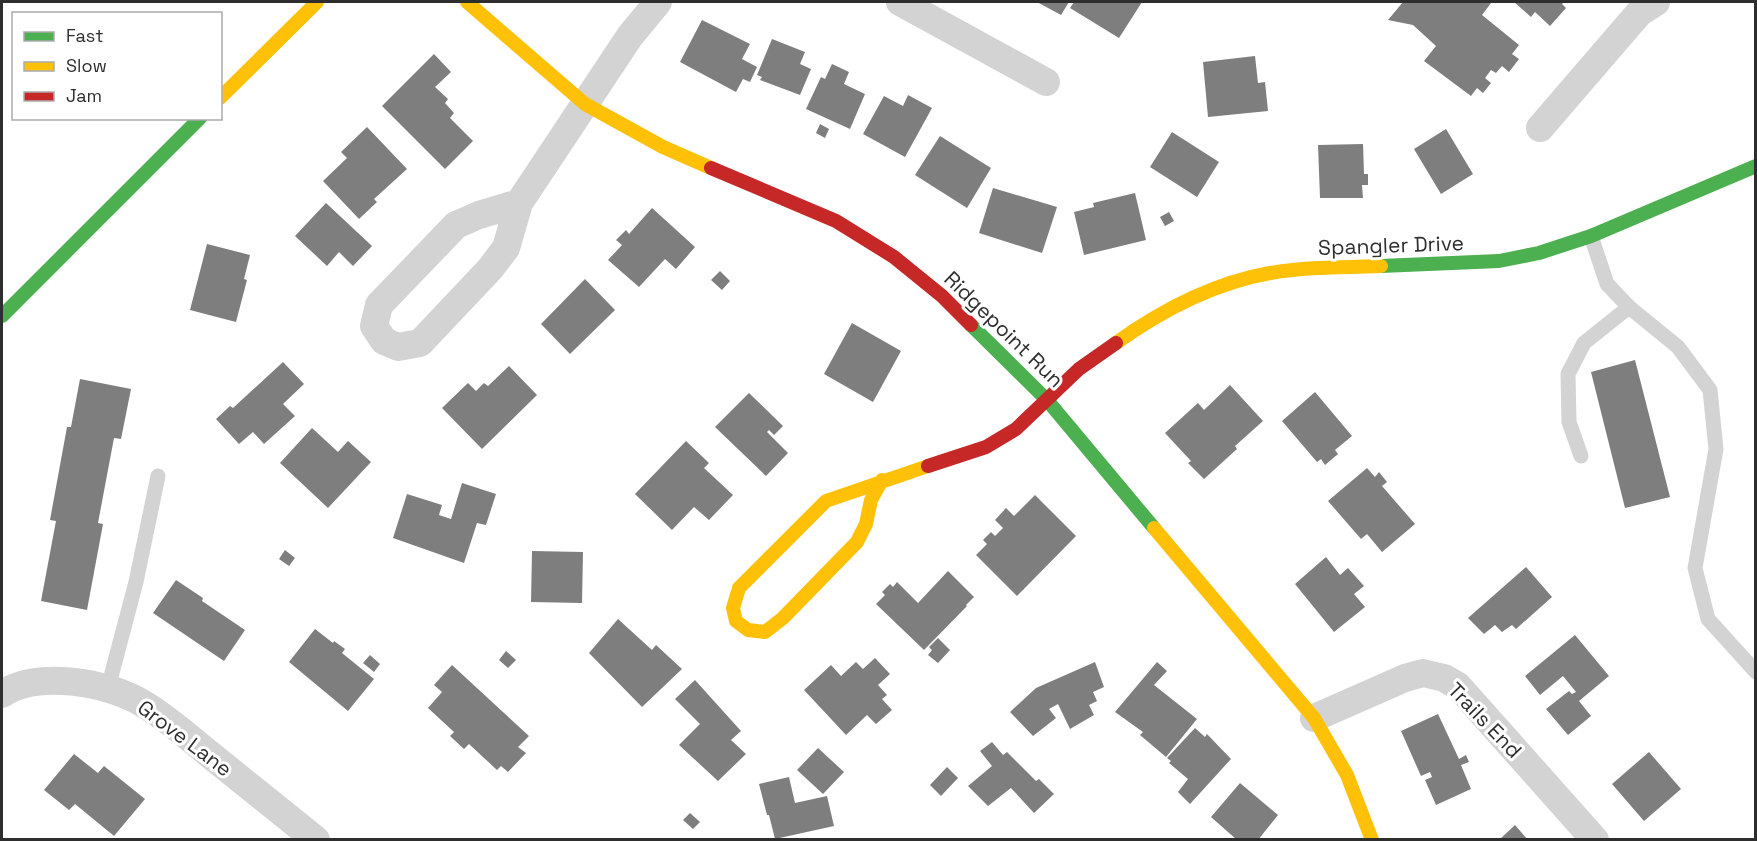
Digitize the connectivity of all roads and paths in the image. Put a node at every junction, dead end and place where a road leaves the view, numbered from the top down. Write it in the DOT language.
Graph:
graph roads {
  1 [pos="317,2"];
  2 [pos="468,2"];
  3 [pos="658,2"];
  4 [pos="900,2"];
  5 [pos="1656,2"];
  6 [pos="1046,82"];
  7 [pos="222,96"];
  8 [pos="585,104"];
  9 [pos="198,120"];
  10 [pos="1540,128"];
  11 [pos="1755,166"];
  12 [pos="519,202"];
  13 [pos="1591,236"];
  14 [pos="1629,308"];
  15 [pos="2,316"];
  16 [pos="1047,400"];
  17 [pos="1581,456"];
  18 [pos="158,476"];
  19 [pos="882,480"];
  20 [pos="1755,672"];
  21 [pos="108,688"];
  22 [pos="2,694"];
  23 [pos="1314,718"];
  24 [pos="316,840"];
  25 [pos="1372,840"];
  26 [pos="1595,840"];
  1 -- 7 [label="street"];
  2 -- 8 [label="street, Ridgepoint Run"];
  3 -- 8 [label="street"];
  4 -- 6 [label="street"];
  5 -- 10 [label="street"];
  8 -- 12 [label="street"];
  8 -- 16 [label="street, Ridgepoint Run"];
  9 -- 15 [label="street"];
  11 -- 13 [label="street, Spangler Drive"];
  12 -- 12 [label="street"];
  13 -- 14 [label="lane"];
  13 -- 16 [label="street, Spangler Drive"];
  14 -- 17 [label="lane"];
  14 -- 20 [label="lane"];
  16 -- 19 [label="street, Spangler Drive"];
  16 -- 23 [label="street, Ridgepoint Run"];
  18 -- 21 [label="lane"];
  19 -- 19 [label="street, Spangler Drive"];
  21 -- 22 [label="street, Grove Lane"];
  21 -- 24 [label="street, Grove Lane"];
  23 -- 25 [label="street, Ridgepoint Run"];
  23 -- 26 [label="street, Trails End"];
}
